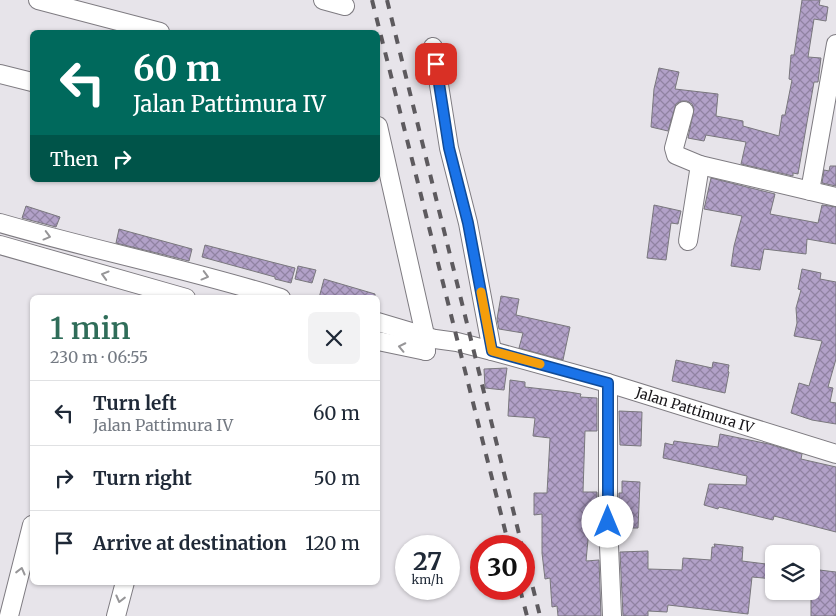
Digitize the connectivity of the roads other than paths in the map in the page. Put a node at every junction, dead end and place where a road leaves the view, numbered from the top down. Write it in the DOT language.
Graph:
graph roads {
  1 [pos="38,0"];
  2 [pos="322,0"];
  3 [pos="345,6"];
  4 [pos="152,30"];
  5 [pos="836,44"];
  6 [pos="433,47"];
  7 [pos="0,74"];
  8 [pos="30,82"];
  9 [pos="684,111"];
  10 [pos="380,146"];
  11 [pos="700,166"];
  12 [pos="383,176"];
  13 [pos="810,191"];
  14 [pos="836,197"];
  15 [pos="0,223"];
  16 [pos="688,242"];
  17 [pos="0,245"];
  18 [pos="132,256"];
  19 [pos="166,265"];
  20 [pos="124,290"];
  21 [pos="159,294"];
  22 [pos="271,295"];
  23 [pos="380,323"];
  24 [pos="380,341"];
  25 [pos="429,342"];
  26 [pos="492,351"];
  27 [pos="608,383"];
  28 [pos="836,454"];
  29 [pos="30,533"];
  30 [pos="123,585"];
  31 [pos="9,616"];
  32 [pos="116,616"];
  33 [pos="612,616"];
  1 -- 4 [label="street"];
  2 -- 3 [label="street"];
  5 -- 13 [label="street"];
  6 -- 26 [label="street"];
  7 -- 8 [label="street"];
  9 -- 11 [label="street"];
  10 -- 12 [label="street"];
  11 -- 13 [label="street"];
  11 -- 16 [label="street"];
  12 -- 25 [label="street"];
  13 -- 14 [label="street"];
  15 -- 18 [label="street, one-way"];
  20 -- 17 [label="street, one-way"];
  18 -- 19 [label="street"];
  18 -- 20 [label="street"];
  19 -- 21 [label="street"];
  19 -- 22 [label="street, one-way"];
  20 -- 21 [label="street"];
  23 -- 25 [label="street"];
  25 -- 24 [label="street, one-way"];
  25 -- 26 [label="street, Jalan Pattimura IV"];
  26 -- 27 [label="street, Jalan Pattimura IV"];
  27 -- 28 [label="street, Jalan Pattimura IV"];
  27 -- 33 [label="street"];
  31 -- 29 [label="street, one-way"];
  30 -- 32 [label="street, one-way"];
}
